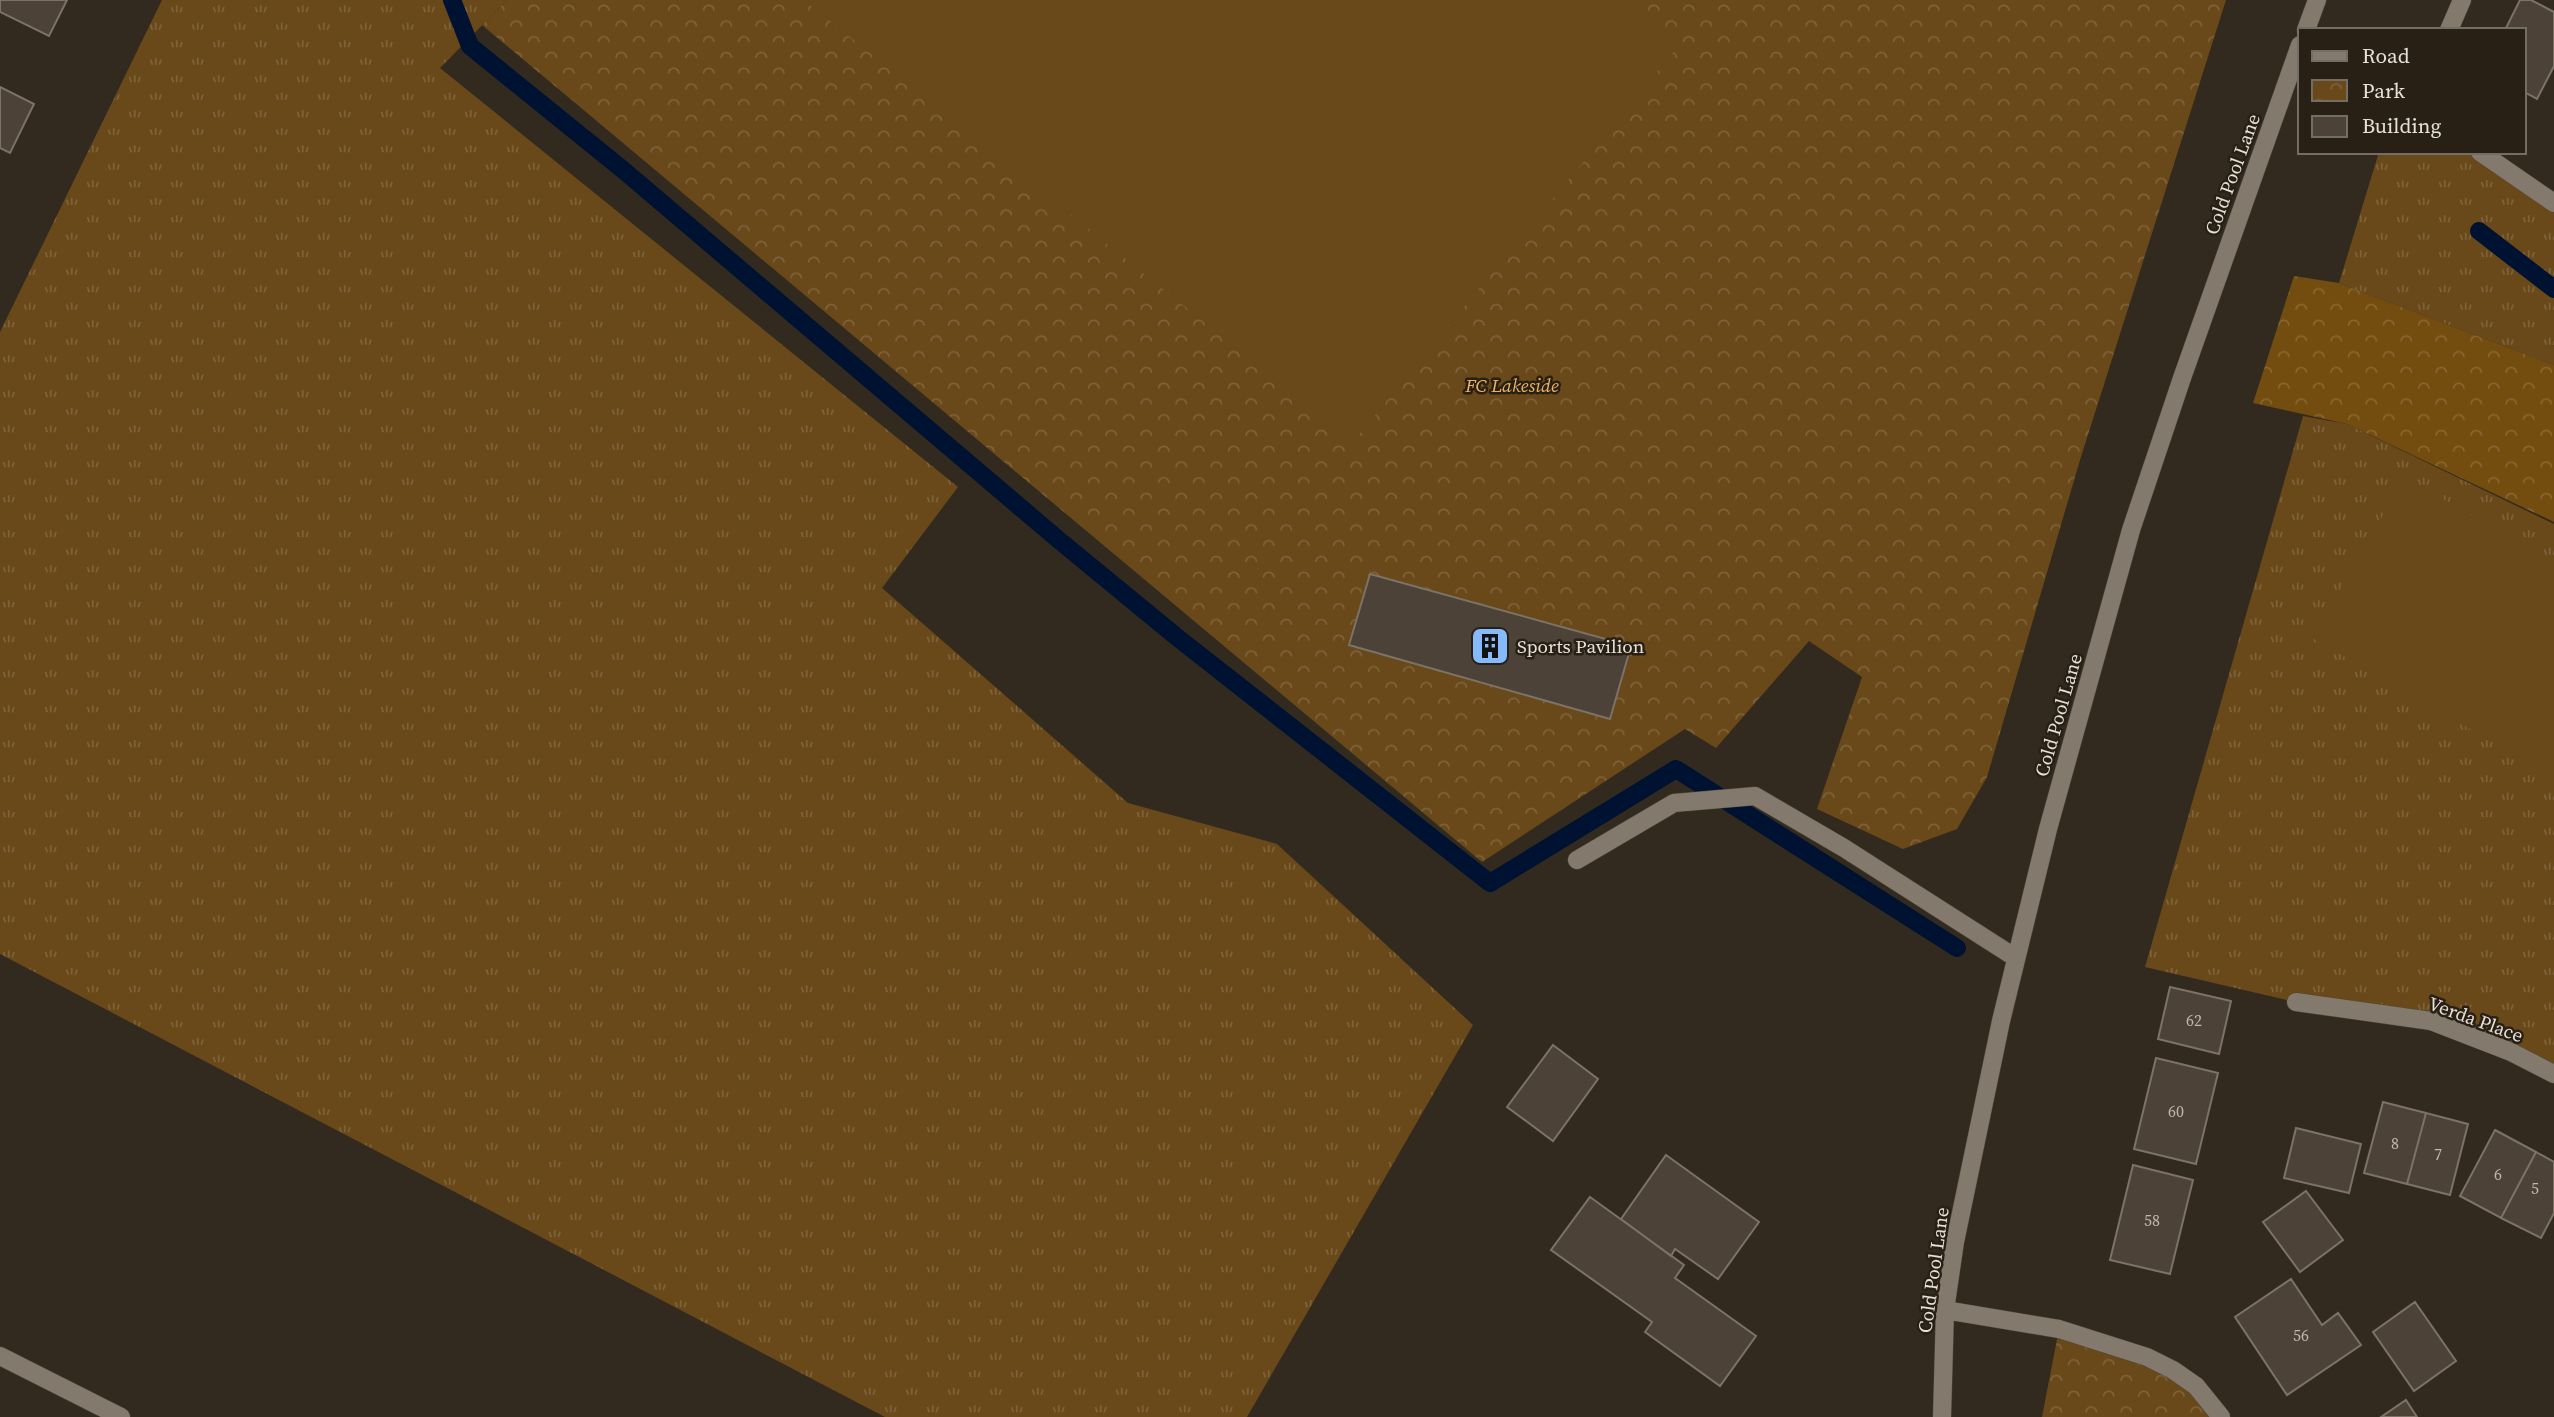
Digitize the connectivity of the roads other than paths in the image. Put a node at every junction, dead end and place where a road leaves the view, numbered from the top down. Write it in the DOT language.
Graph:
graph roads {
  1 [pos="2317,0"];
  2 [pos="2462,0"];
  3 [pos="2307,28"];
  4 [pos="2450,28"];
  5 [pos="2298,51"];
  6 [pos="2482,154"];
  7 [pos="2554,203"];
  8 [pos="1577,860"];
  9 [pos="2016,958"];
  10 [pos="2296,1002"];
  11 [pos="2554,1074"];
  12 [pos="1945,1310"];
  13 [pos="0,1356"];
  14 [pos="102,1413"];
  15 [pos="121,1417"];
  16 [pos="1942,1417"];
  17 [pos="2221,1417"];
  1 -- 3 [label="street"];
  2 -- 4 [label="street"];
  5 -- 9 [label="street, Cold Pool Lane"];
  6 -- 7 [label="street"];
  8 -- 9 [label="street"];
  9 -- 12 [label="street, Cold Pool Lane"];
  10 -- 11 [label="street, Verda Place"];
  12 -- 16 [label="street, Cold Pool Lane"];
  12 -- 17 [label="street"];
  13 -- 14 [label="street"];
  14 -- 15 [label="street"];
}
